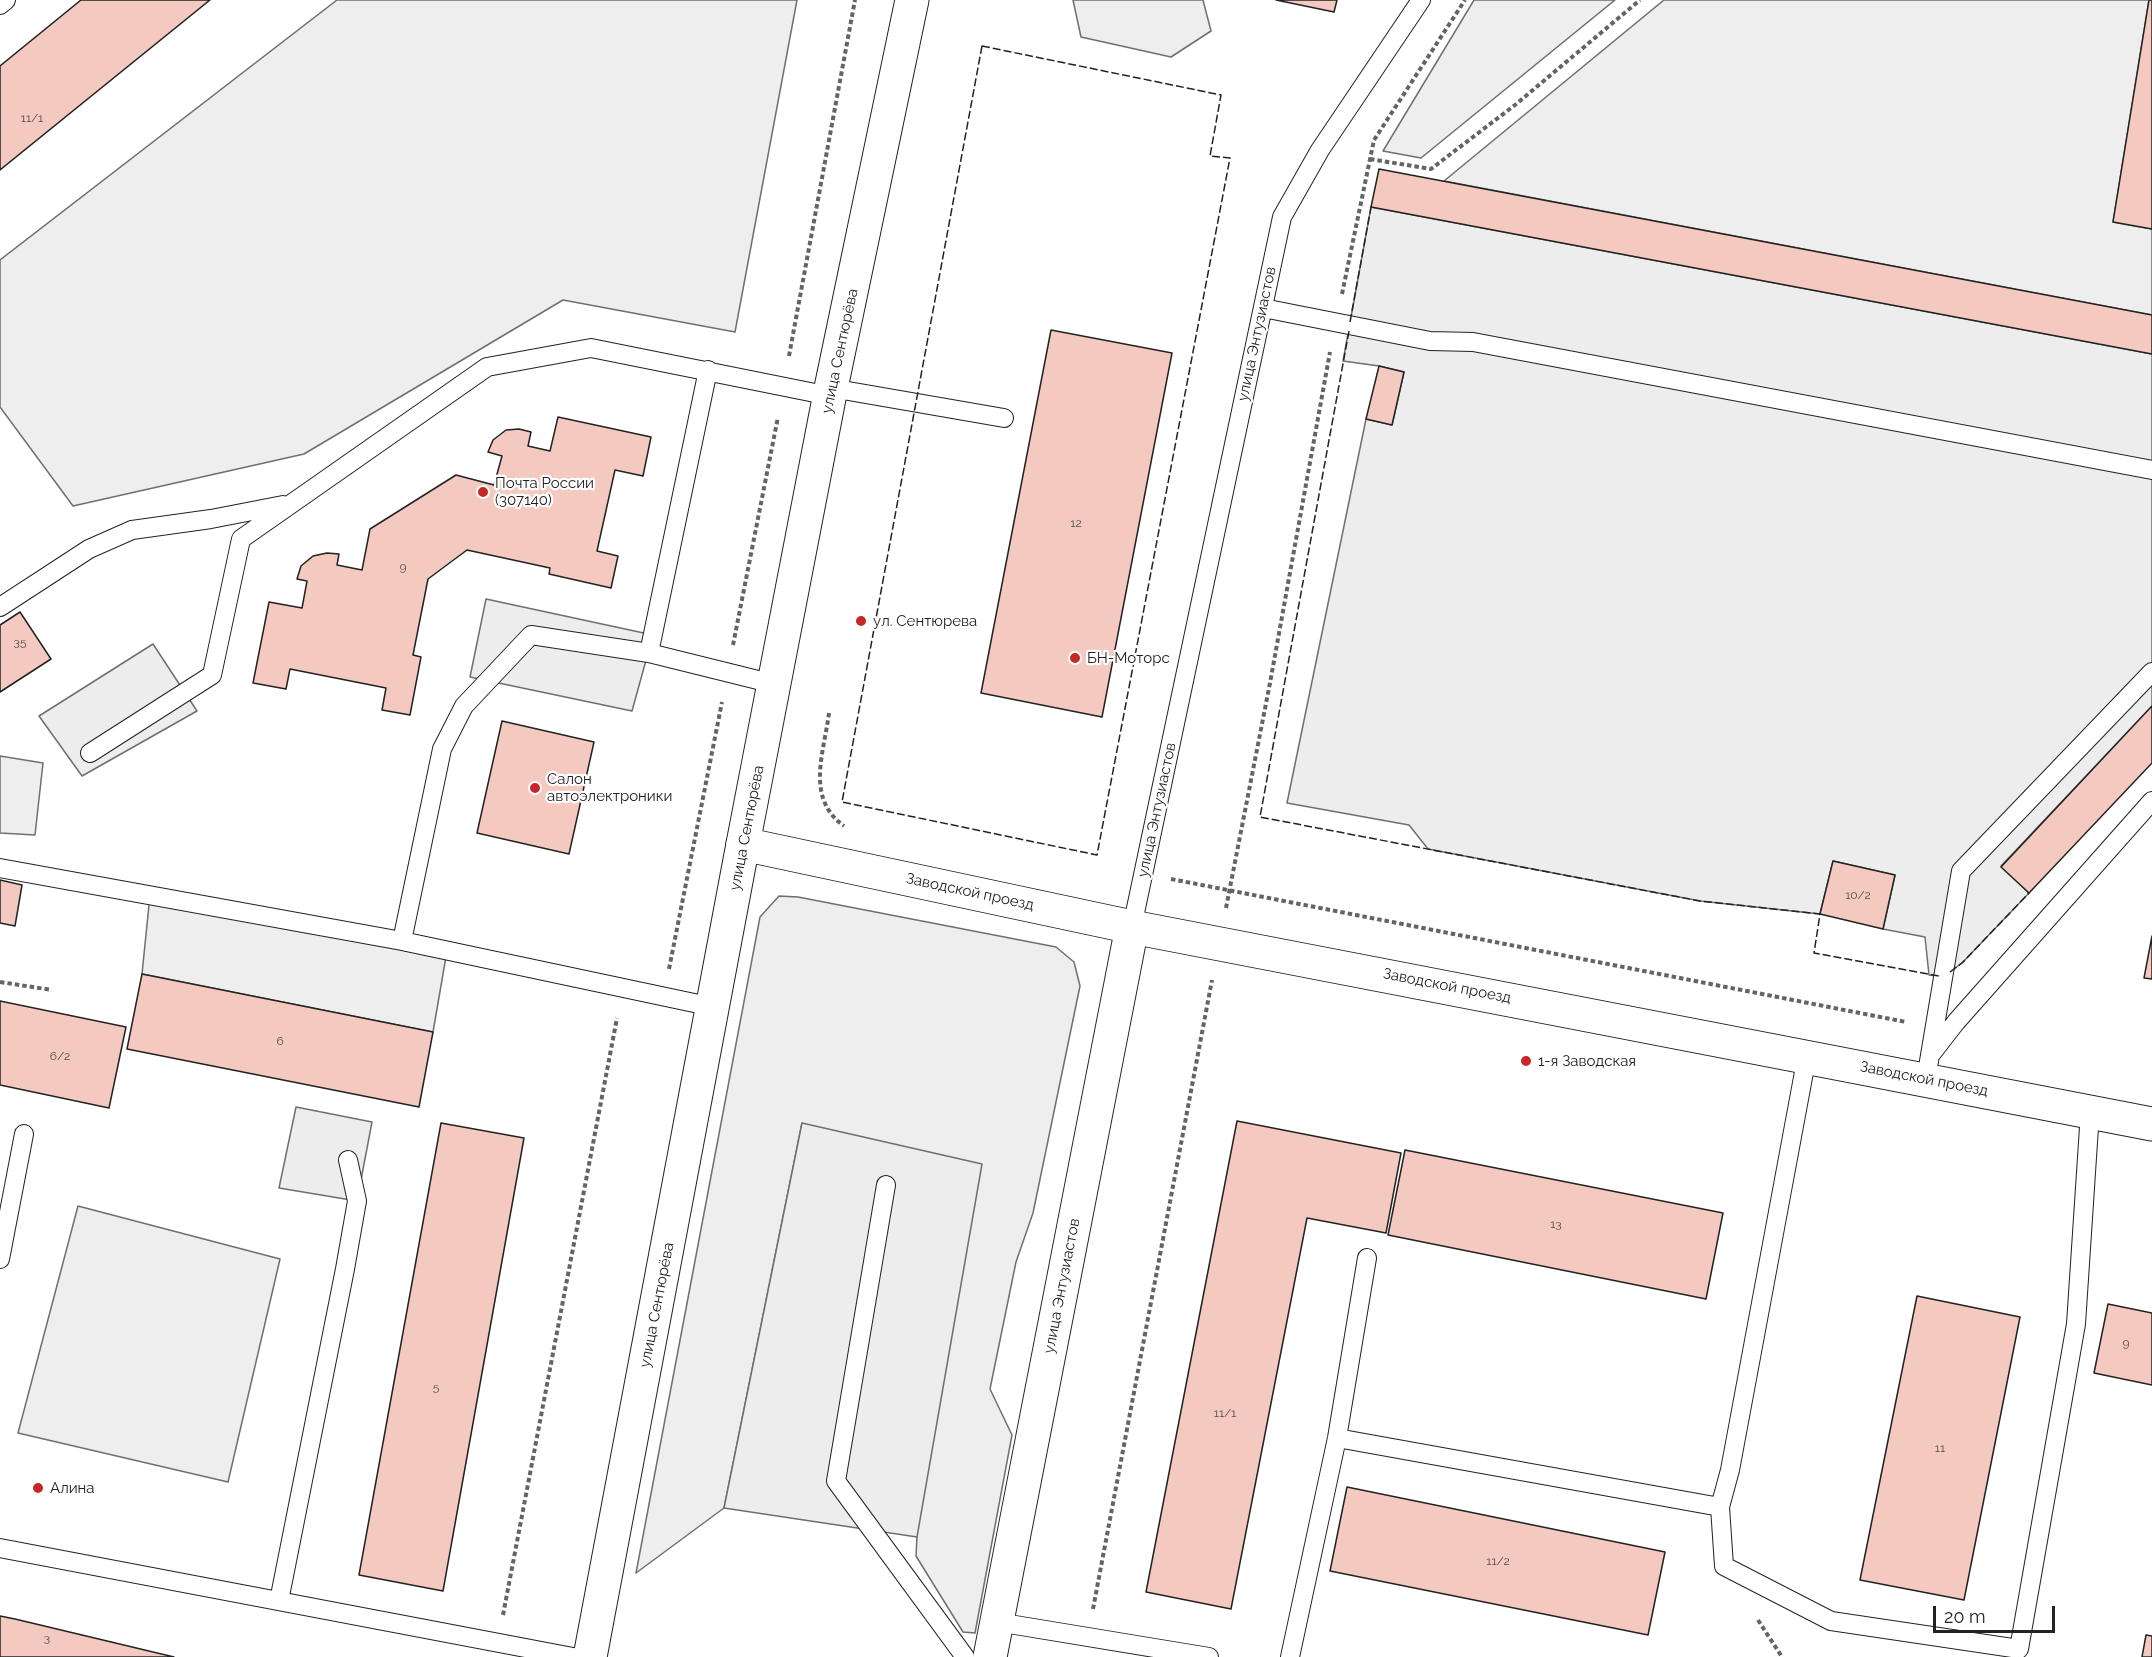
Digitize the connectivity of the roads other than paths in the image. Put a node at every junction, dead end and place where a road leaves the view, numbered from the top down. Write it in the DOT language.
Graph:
graph roads {
  1 [pos="6,0"];
  2 [pos="912,0"];
  3 [pos="1421,0"];
  4 [pos="0,5"];
  5 [pos="1263,308"];
  6 [pos="708,370"];
  7 [pos="831,392"];
  8 [pos="1004,418"];
  9 [pos="2152,470"];
  10 [pos="291,503"];
  11 [pos="0,607"];
  12 [pos="649,653"];
  13 [pos="2152,672"];
  14 [pos="774,684"];
  15 [pos="90,753"];
  16 [pos="2152,802"];
  17 [pos="743,844"];
  18 [pos="0,868"];
  19 [pos="1132,927"];
  20 [pos="402,941"];
  21 [pos="713,1007"];
  22 [pos="1807,1056"];
  23 [pos="1928,1067"];
  24 [pos="2090,1112"];
  25 [pos="2152,1124"];
  26 [pos="24,1134"];
  27 [pos="348,1160"];
  28 [pos="886,1185"];
  29 [pos="1367,1258"];
  30 [pos="0,1259"];
  31 [pos="1337,1438"];
  32 [pos="1720,1507"];
  33 [pos="0,1548"];
  34 [pos="279,1601"];
  35 [pos="997,1622"];
  36 [pos="573,1657"];
  37 [pos="590,1657"];
  38 [pos="965,1657"];
  39 [pos="990,1657"];
  40 [pos="1209,1657"];
  41 [pos="1290,1657"];
  1 -- 4 [label="lane"];
  2 -- 7 [label="main road, улица Сентюрёва"];
  3 -- 5 [label="lane, улица Энтузиастов"];
  5 -- 9 [label="lane"];
  5 -- 19 [label="lane, улица Энтузиастов"];
  6 -- 7 [label="lane"];
  6 -- 10 [label="lane"];
  6 -- 12 [label="lane"];
  7 -- 8 [label="lane"];
  7 -- 14 [label="main road, улица Сентюрёва"];
  10 -- 11 [label="lane"];
  10 -- 15 [label="lane"];
  12 -- 14 [label="lane"];
  12 -- 20 [label="lane"];
  13 -- 23 [label="lane"];
  14 -- 17 [label="main road, улица Сентюрёва"];
  16 -- 23 [label="lane"];
  17 -- 19 [label="main road, Заводской проезд"];
  17 -- 21 [label="main road, улица Сентюрёва"];
  18 -- 20 [label="lane"];
  19 -- 22 [label="main road, Заводской проезд"];
  19 -- 35 [label="main road, улица Энтузиастов"];
  20 -- 21 [label="lane"];
  21 -- 37 [label="main road, улица Сентюрёва"];
  22 -- 23 [label="main road, Заводской проезд"];
  22 -- 32 [label="lane"];
  23 -- 24 [label="main road, Заводской проезд"];
  24 -- 25 [label="main road, Заводской проезд"];
  24 -- 32 [label="lane"];
  26 -- 30 [label="lane"];
  27 -- 34 [label="lane"];
  28 -- 38 [label="lane"];
  29 -- 31 [label="lane"];
  31 -- 32 [label="lane"];
  31 -- 41 [label="lane"];
  33 -- 34 [label="lane"];
  34 -- 36 [label="lane"];
  35 -- 39 [label="main road, улица Энтузиастов"];
  35 -- 40 [label="lane"];
}
